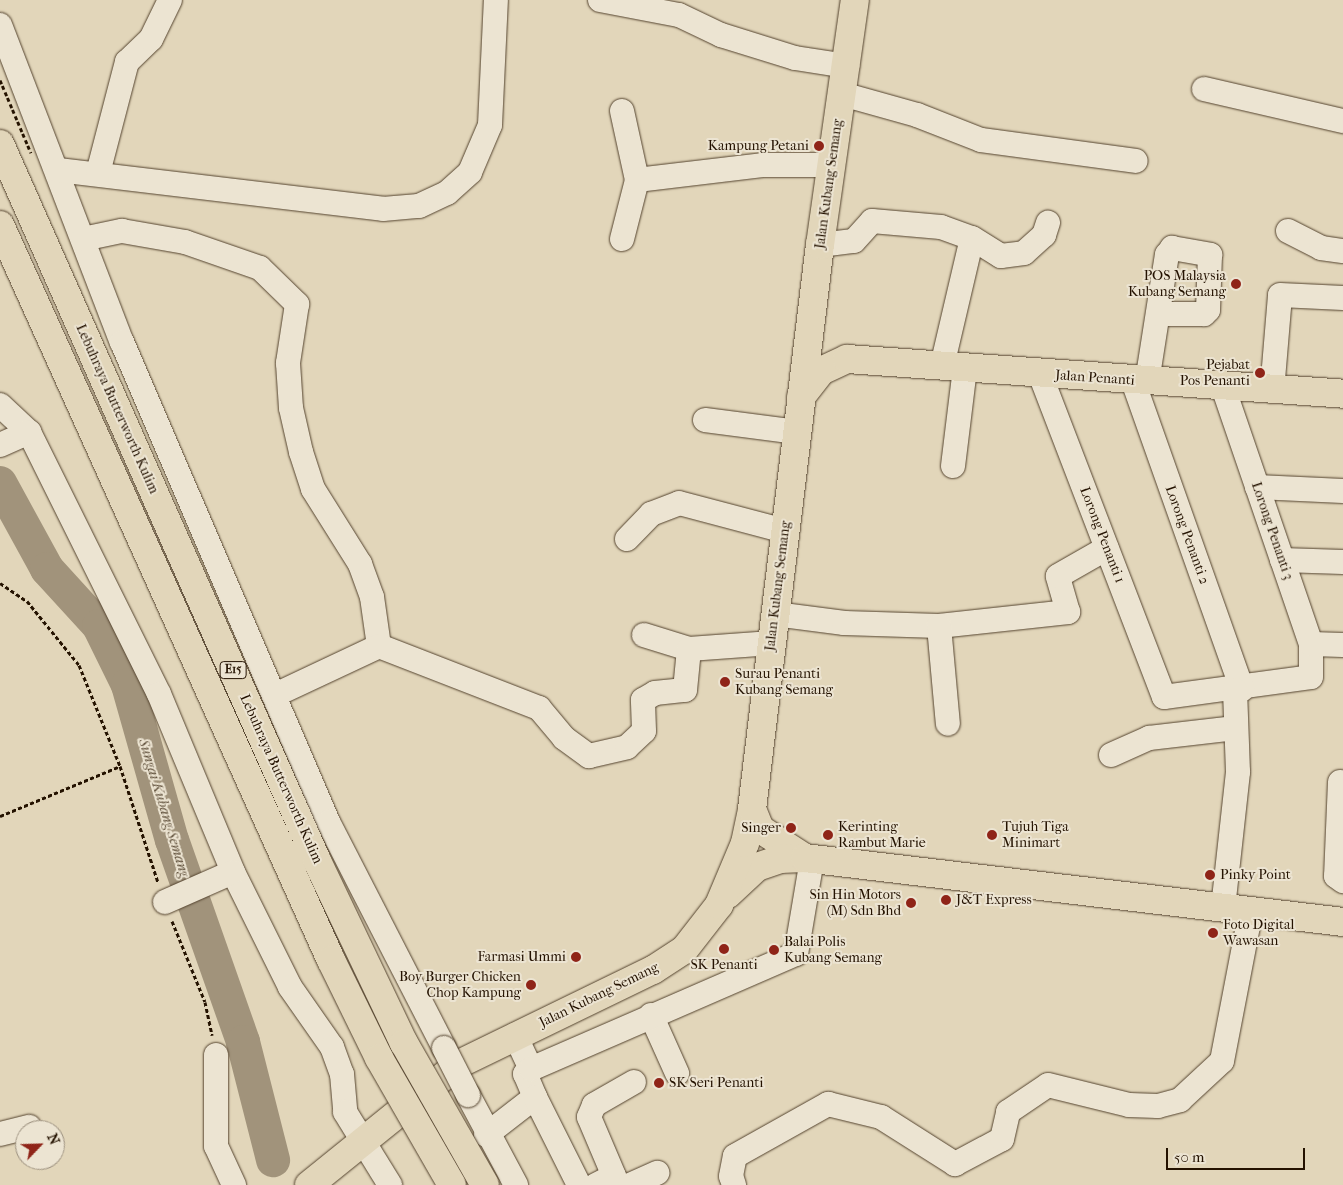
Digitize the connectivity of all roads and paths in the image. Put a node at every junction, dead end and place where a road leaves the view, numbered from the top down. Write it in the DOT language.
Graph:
graph roads {
  1 [pos="170,0"];
  2 [pos="496,0"];
  3 [pos="600,0"];
  4 [pos="855,0"];
  5 [pos="0,24"];
  6 [pos="847,66"];
  7 [pos="1204,89"];
  8 [pos="842,94"];
  9 [pos="622,110"];
  10 [pos="1343,121"];
  11 [pos="0,144"];
  12 [pos="1136,161"];
  13 [pos="831,164"];
  14 [pos="58,170"];
  15 [pos="98,173"];
  16 [pos="636,180"];
  17 [pos="1048,223"];
  18 [pos="0,225"];
  19 [pos="1288,231"];
  20 [pos="972,238"];
  21 [pos="83,239"];
  22 [pos="622,239"];
  23 [pos="820,245"];
  24 [pos="1343,251"];
  25 [pos="1343,298"];
  26 [pos="813,304"];
  27 [pos="1158,314"];
  28 [pos="847,359"];
  29 [pos="953,367"];
  30 [pos="1040,374"];
  31 [pos="1140,381"];
  32 [pos="1223,388"];
  33 [pos="1272,391"];
  34 [pos="1343,394"];
  35 [pos="801,397"];
  36 [pos="0,404"];
  37 [pos="706,420"];
  38 [pos="797,432"];
  39 [pos="16,439"];
  40 [pos="953,466"];
  41 [pos="1257,487"];
  42 [pos="1343,491"];
  43 [pos="785,531"];
  44 [pos="626,539"];
  45 [pos="1107,548"];
  46 [pos="1282,560"];
  47 [pos="1343,562"];
  48 [pos="0,583"];
  49 [pos="775,614"];
  50 [pos="939,626"];
  51 [pos="644,635"];
  52 [pos="772,643"];
  53 [pos="1311,644"];
  54 [pos="1343,645"];
  55 [pos="379,646"];
  56 [pos="689,649"];
  57 [pos="1238,689"];
  58 [pos="275,695"];
  59 [pos="948,724"];
  60 [pos="1235,728"];
  61 [pos="1111,755"];
  62 [pos="120,766"];
  63 [pos="1341,792"];
  64 [pos="752,809"];
  65 [pos="0,816"];
  66 [pos="809,858"];
  67 [pos="223,877"];
  68 [pos="1343,881"];
  69 [pos="169,900"];
  70 [pos="719,905"];
  71 [pos="1223,908"];
  72 [pos="1251,910"];
  73 [pos="1343,922"];
  74 [pos="651,1015"];
  75 [pos="516,1035"];
  76 [pos="216,1056"];
  77 [pos="531,1069"];
  78 [pos="677,1073"];
  79 [pos="634,1082"];
  80 [pos="534,1097"];
  81 [pos="15,1130"];
  82 [pos="0,1134"];
  83 [pos="486,1135"];
  84 [pos="357,1143"];
  85 [pos="657,1173"];
  86 [pos="615,1183"];
  87 [pos="234,1185"];
  88 [pos="309,1185"];
  89 [pos="390,1185"];
  90 [pos="452,1185"];
  91 [pos="485,1185"];
  92 [pos="516,1185"];
  93 [pos="579,1185"];
  94 [pos="734,1185"];
  1 -- 15 [label="street"];
  2 -- 15 [label="street"];
  3 -- 6 [label="street"];
  4 -- 6 [label="main road, Jalan Kubang Semang"];
  5 -- 14 [label="street"];
  6 -- 8 [label="main road, Jalan Kubang Semang"];
  7 -- 10 [label="street"];
  8 -- 12 [label="street"];
  8 -- 13 [label="main road, Jalan Kubang Semang"];
  9 -- 16 [label="street"];
  11 -- 91 [label="main road, Lebuhraya Butterworth Kulim / E15, bridge"];
  13 -- 16 [label="street"];
  13 -- 23 [label="main road, Jalan Kubang Semang"];
  14 -- 15 [label="street"];
  14 -- 21 [label="street"];
  16 -- 22 [label="street"];
  17 -- 20 [label="street"];
  18 -- 90 [label="main road, E15, bridge"];
  19 -- 24 [label="street"];
  20 -- 23 [label="street"];
  20 -- 29 [label="street"];
  21 -- 55 [label="street"];
  21 -- 58 [label="street"];
  23 -- 26 [label="main road, Jalan Kubang Semang"];
  25 -- 33 [label="street"];
  26 -- 28 [label="main road"];
  26 -- 35 [label="main road, Jalan Kubang Semang"];
  27 -- 31 [label="street"];
  28 -- 29 [label="main road, Jalan Penanti"];
  28 -- 35 [label="main road"];
  29 -- 30 [label="main road, Jalan Penanti"];
  29 -- 40 [label="street"];
  30 -- 31 [label="main road, Jalan Penanti"];
  30 -- 45 [label="street, Lorong Penanti 1"];
  31 -- 32 [label="main road, Jalan Penanti"];
  31 -- 57 [label="street, Lorong Penanti 2"];
  32 -- 33 [label="main road, Jalan Penanti"];
  32 -- 41 [label="street, Lorong Penanti 3"];
  33 -- 34 [label="main road, Jalan Penanti"];
  35 -- 38 [label="main road, Jalan Kubang Semang"];
  36 -- 39 [label="street"];
  37 -- 38 [label="street"];
  38 -- 43 [label="main road, Jalan Kubang Semang"];
  39 -- 67 [label="street"];
  41 -- 42 [label="street"];
  41 -- 46 [label="street, Lorong Penanti 3"];
  43 -- 44 [label="street"];
  43 -- 49 [label="main road, Jalan Kubang Semang"];
  45 -- 50 [label="street"];
  45 -- 57 [label="street, Lorong Penanti 1"];
  46 -- 47 [label="street"];
  46 -- 53 [label="street, Lorong Penanti 3"];
  48 -- 62 [label="path"];
  49 -- 50 [label="street"];
  49 -- 52 [label="main road, Jalan Kubang Semang"];
  50 -- 59 [label="street"];
  51 -- 56 [label="street"];
  52 -- 56 [label="street"];
  52 -- 64 [label="main road, Jalan Kubang Semang"];
  53 -- 54 [label="street"];
  53 -- 57 [label="street, Lorong Penanti 3"];
  55 -- 56 [label="street"];
  55 -- 58 [label="street"];
  57 -- 60 [label="street, Lorong Penanti 2"];
  58 -- 83 [label="street, bridge"];
  60 -- 61 [label="street"];
  60 -- 71 [label="street, Lorong Penanti 2"];
  62 -- 65 [label="path"];
  62 -- 69 [label="path"];
  63 -- 68 [label="street"];
  64 -- 66 [label="main road"];
  64 -- 70 [label="main road, Jalan Kubang Semang"];
  66 -- 70 [label="main road"];
  66 -- 71 [label="main road"];
  66 -- 74 [label="street"];
  67 -- 69 [label="street"];
  67 -- 84 [label="street"];
  69 -- 76 [label="path"];
  70 -- 75 [label="main road, Jalan Kubang Semang"];
  71 -- 72 [label="main road"];
  72 -- 73 [label="main road"];
  72 -- 94 [label="street"];
  74 -- 77 [label="street"];
  74 -- 78 [label="street"];
  75 -- 77 [label="street"];
  75 -- 84 [label="main road, Jalan Kubang Semang"];
  76 -- 87 [label="street"];
  77 -- 80 [label="street"];
  79 -- 86 [label="street"];
  80 -- 83 [label="street"];
  80 -- 93 [label="street"];
  81 -- 82 [label="street"];
  83 -- 92 [label="street"];
  84 -- 88 [label="main road, Jalan Kubang Semang"];
  84 -- 89 [label="street"];
  85 -- 86 [label="street"];
}
